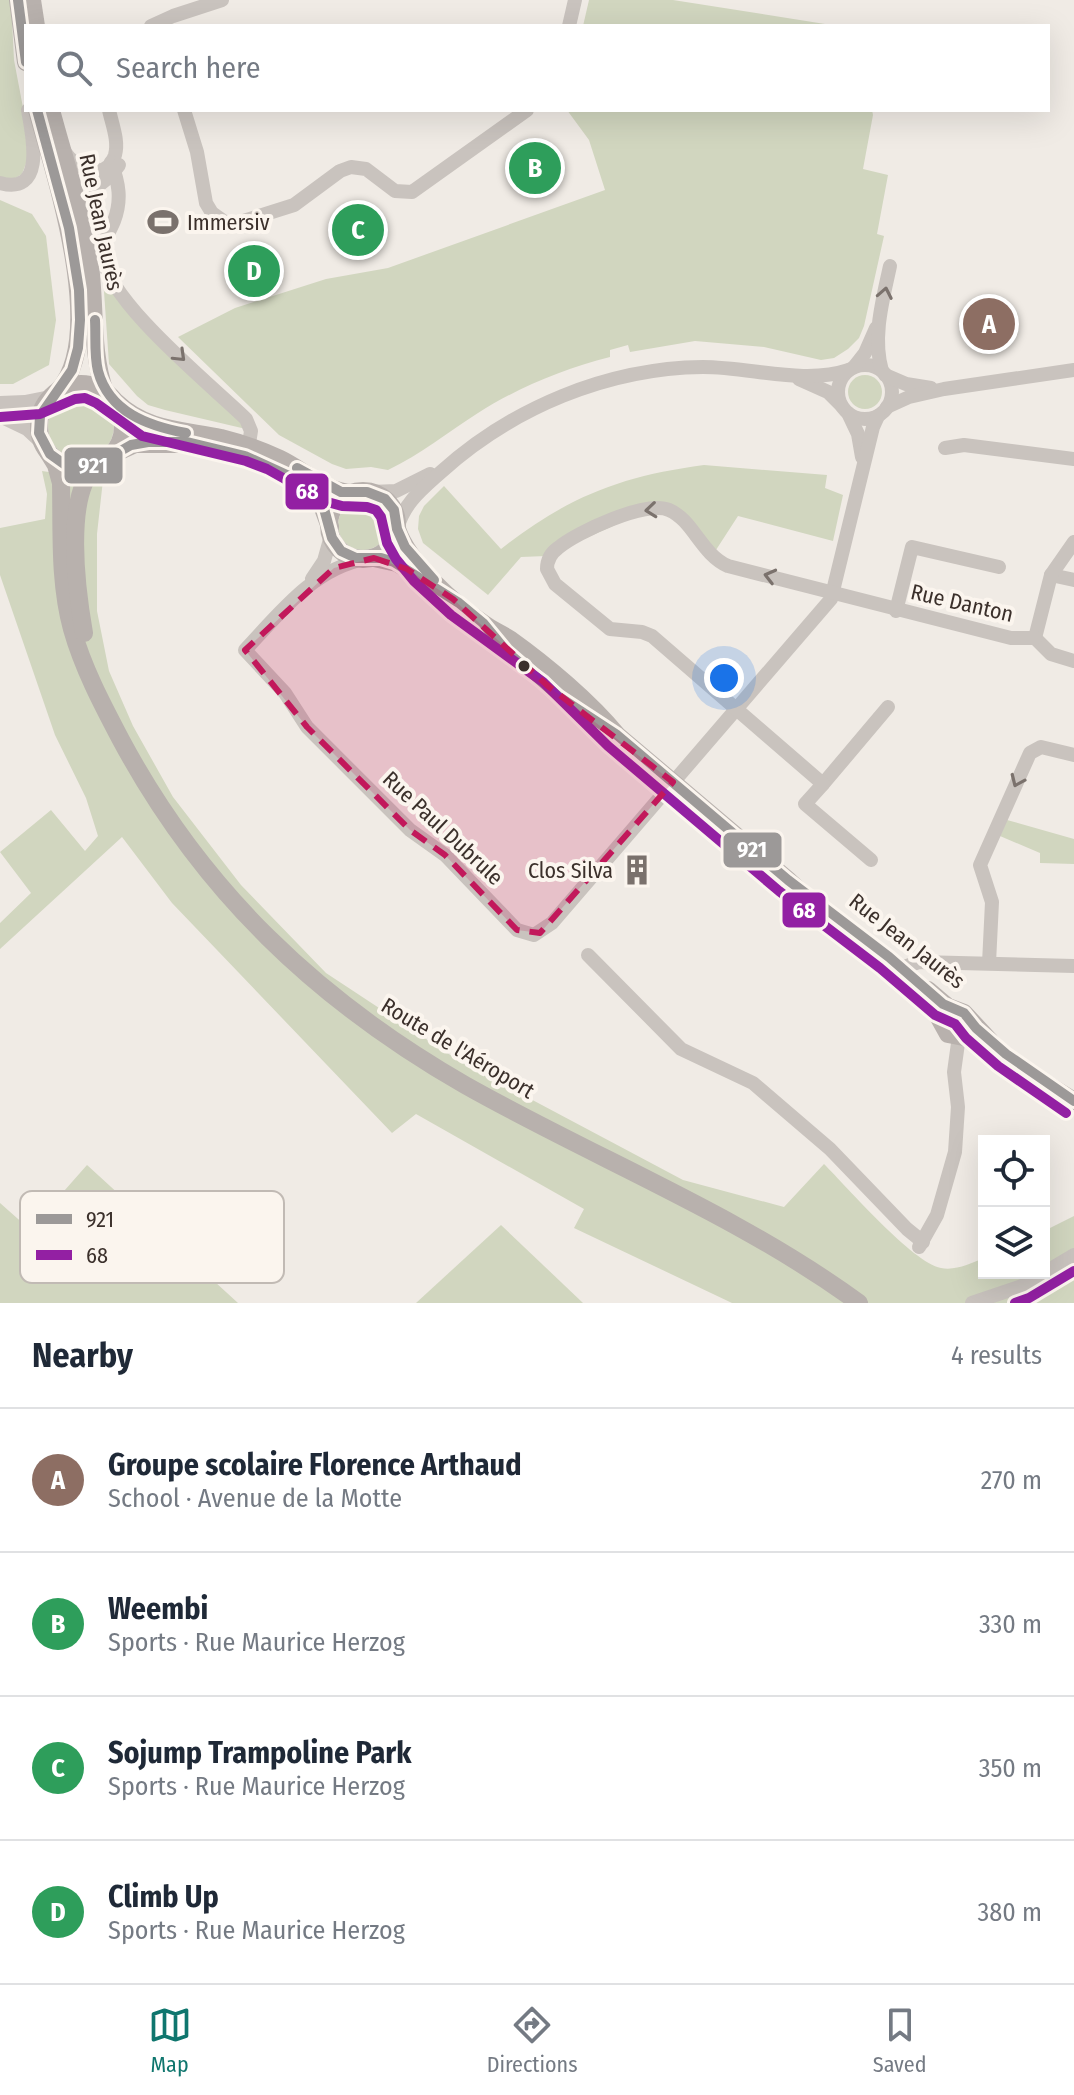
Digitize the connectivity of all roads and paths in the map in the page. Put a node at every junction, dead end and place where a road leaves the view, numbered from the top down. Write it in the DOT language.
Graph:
graph roads {
  1 [pos="18,0"];
  2 [pos="32,0"];
  3 [pos="222,0"];
  4 [pos="575,0"];
  5 [pos="36,24"];
  6 [pos="155,24"];
  7 [pos="569,24"];
  8 [pos="24,46"];
  9 [pos="28,112"];
  10 [pos="38,112"];
  11 [pos="52,112"];
  12 [pos="109,112"];
  13 [pos="185,112"];
  14 [pos="524,112"];
  15 [pos="60,144"];
  16 [pos="113,167"];
  17 [pos="0,183"];
  18 [pos="84,234"];
  19 [pos="890,266"];
  20 [pos="880,320"];
  21 [pos="852,368"];
  22 [pos="1074,370"];
  23 [pos="779,373"];
  24 [pos="884,373"];
  25 [pos="944,389"];
  26 [pos="54,393"];
  27 [pos="109,396"];
  28 [pos="0,403"];
  29 [pos="844,409"];
  30 [pos="882,411"];
  31 [pos="0,416"];
  32 [pos="45,447"];
  33 [pos="945,448"];
  34 [pos="247,451"];
  35 [pos="458,457"];
  36 [pos="1074,459"];
  37 [pos="104,460"];
  38 [pos="863,466"];
  39 [pos="372,492"];
  40 [pos="353,493"];
  41 [pos="397,529"];
  42 [pos="330,531"];
  43 [pos="1074,542"];
  44 [pos="370,558"];
  45 [pos="999,567"];
  46 [pos="1051,575"];
  47 [pos="1074,580"];
  48 [pos="303,590"];
  49 [pos="834,593"];
  50 [pos="453,599"];
  51 [pos="896,611"];
  52 [pos="1035,638"];
  53 [pos="1074,661"];
  54 [pos="888,707"];
  55 [pos="738,709"];
  56 [pos="118,734"];
  57 [pos="1074,755"];
  58 [pos="673,782"];
  59 [pos="823,784"];
  60 [pos="871,860"];
  61 [pos="588,955"];
  62 [pos="989,963"];
  63 [pos="1074,966"];
  64 [pos="901,974"];
  65 [pos="963,1014"];
  66 [pos="952,1032"];
  67 [pos="1033,1075"];
  68 [pos="1074,1101"];
  69 [pos="1074,1255"];
  70 [pos="859,1303"];
  71 [pos="972,1303"];
  1 -- 8 [label="main road"];
  2 -- 5 [label="main road"];
  3 -- 6 [label="street"];
  4 -- 7 [label="street"];
  9 -- 17 [label="street"];
  10 -- 26 [label="main road, Rue Jean Jaurès"];
  11 -- 15 [label="main road, Rue Jean Jaurès"];
  12 -- 16 [label="street, Rue Jean Jaurès"];
  13 -- 14 [label="street"];
  15 -- 16 [label="street"];
  15 -- 18 [label="main road, Rue Jean Jaurès"];
  16 -- 18 [label="street"];
  16 -- 34 [label="street, Rue Jean Jaurès, one-way"];
  18 -- 27 [label="main road, Rue Jean Jaurès"];
  20 -- 19 [label="street, one-way"];
  20 -- 21 [label="street"];
  20 -- 24 [label="street"];
  21 -- 23 [label="street"];
  21 -- 24 [label="street"];
  21 -- 29 [label="street"];
  22 -- 25 [label="street"];
  23 -- 29 [label="street"];
  23 -- 35 [label="street"];
  24 -- 25 [label="street"];
  24 -- 30 [label="street"];
  25 -- 30 [label="street"];
  26 -- 27 [label="main road"];
  26 -- 28 [label="street"];
  26 -- 32 [label="main road"];
  27 -- 34 [label="main road"];
  27 -- 37 [label="main road"];
  29 -- 30 [label="street"];
  29 -- 38 [label="street"];
  30 -- 38 [label="street"];
  31 -- 32 [label="street"];
  32 -- 37 [label="main road"];
  32 -- 56 [label="main road, Route de l'Aéroport"];
  33 -- 36 [label="street"];
  34 -- 37 [label="main road"];
  34 -- 40 [label="main road"];
  34 -- 42 [label="main road"];
  35 -- 39 [label="street"];
  35 -- 41 [label="street"];
  37 -- 56 [label="main road, Route de l'Aéroport"];
  38 -- 49 [label="street"];
  39 -- 40 [label="main road"];
  39 -- 41 [label="main road"];
  40 -- 42 [label="main road"];
  41 -- 44 [label="main road"];
  41 -- 50 [label="main road, Rue Jean Jaurès"];
  42 -- 44 [label="main road"];
  42 -- 48 [label="street, Rue Paul Dubrule"];
  43 -- 46 [label="street"];
  44 -- 48 [label="street, Rue Paul Dubrule"];
  44 -- 50 [label="main road, Rue Jean Jaurès"];
  45 -- 51 [label="street"];
  46 -- 47 [label="street"];
  46 -- 52 [label="street"];
  48 -- 58 [label="street, Rue Paul Dubrule"];
  49 -- 51 [label="street, Rue Danton"];
  49 -- 55 [label="street"];
  49 -- 55 [label="street, Rue Danton, one-way"];
  50 -- 58 [label="main road, Rue Jean Jaurès"];
  51 -- 52 [label="street, Rue Danton"];
  52 -- 53 [label="street, Rue Danton"];
  54 -- 59 [label="street"];
  55 -- 58 [label="street"];
  55 -- 59 [label="street"];
  56 -- 70 [label="main road, Route de l'Aéroport"];
  57 -- 62 [label="street, one-way"];
  58 -- 64 [label="main road, Rue Jean Jaurès"];
  59 -- 60 [label="street"];
  61 -- 66 [label="street"];
  62 -- 63 [label="street"];
  62 -- 64 [label="street"];
  64 -- 65 [label="main road, Rue Jean Jaurès"];
  64 -- 66 [label="main road, Rue Jean Jaurès"];
  65 -- 66 [label="main road"];
  65 -- 67 [label="main road, Rue Jean Jaurès"];
  66 -- 67 [label="main road, Rue Jean Jaurès"];
  67 -- 68 [label="main road, Rue Jean Jaurès"];
  69 -- 71 [label="street"];
}
